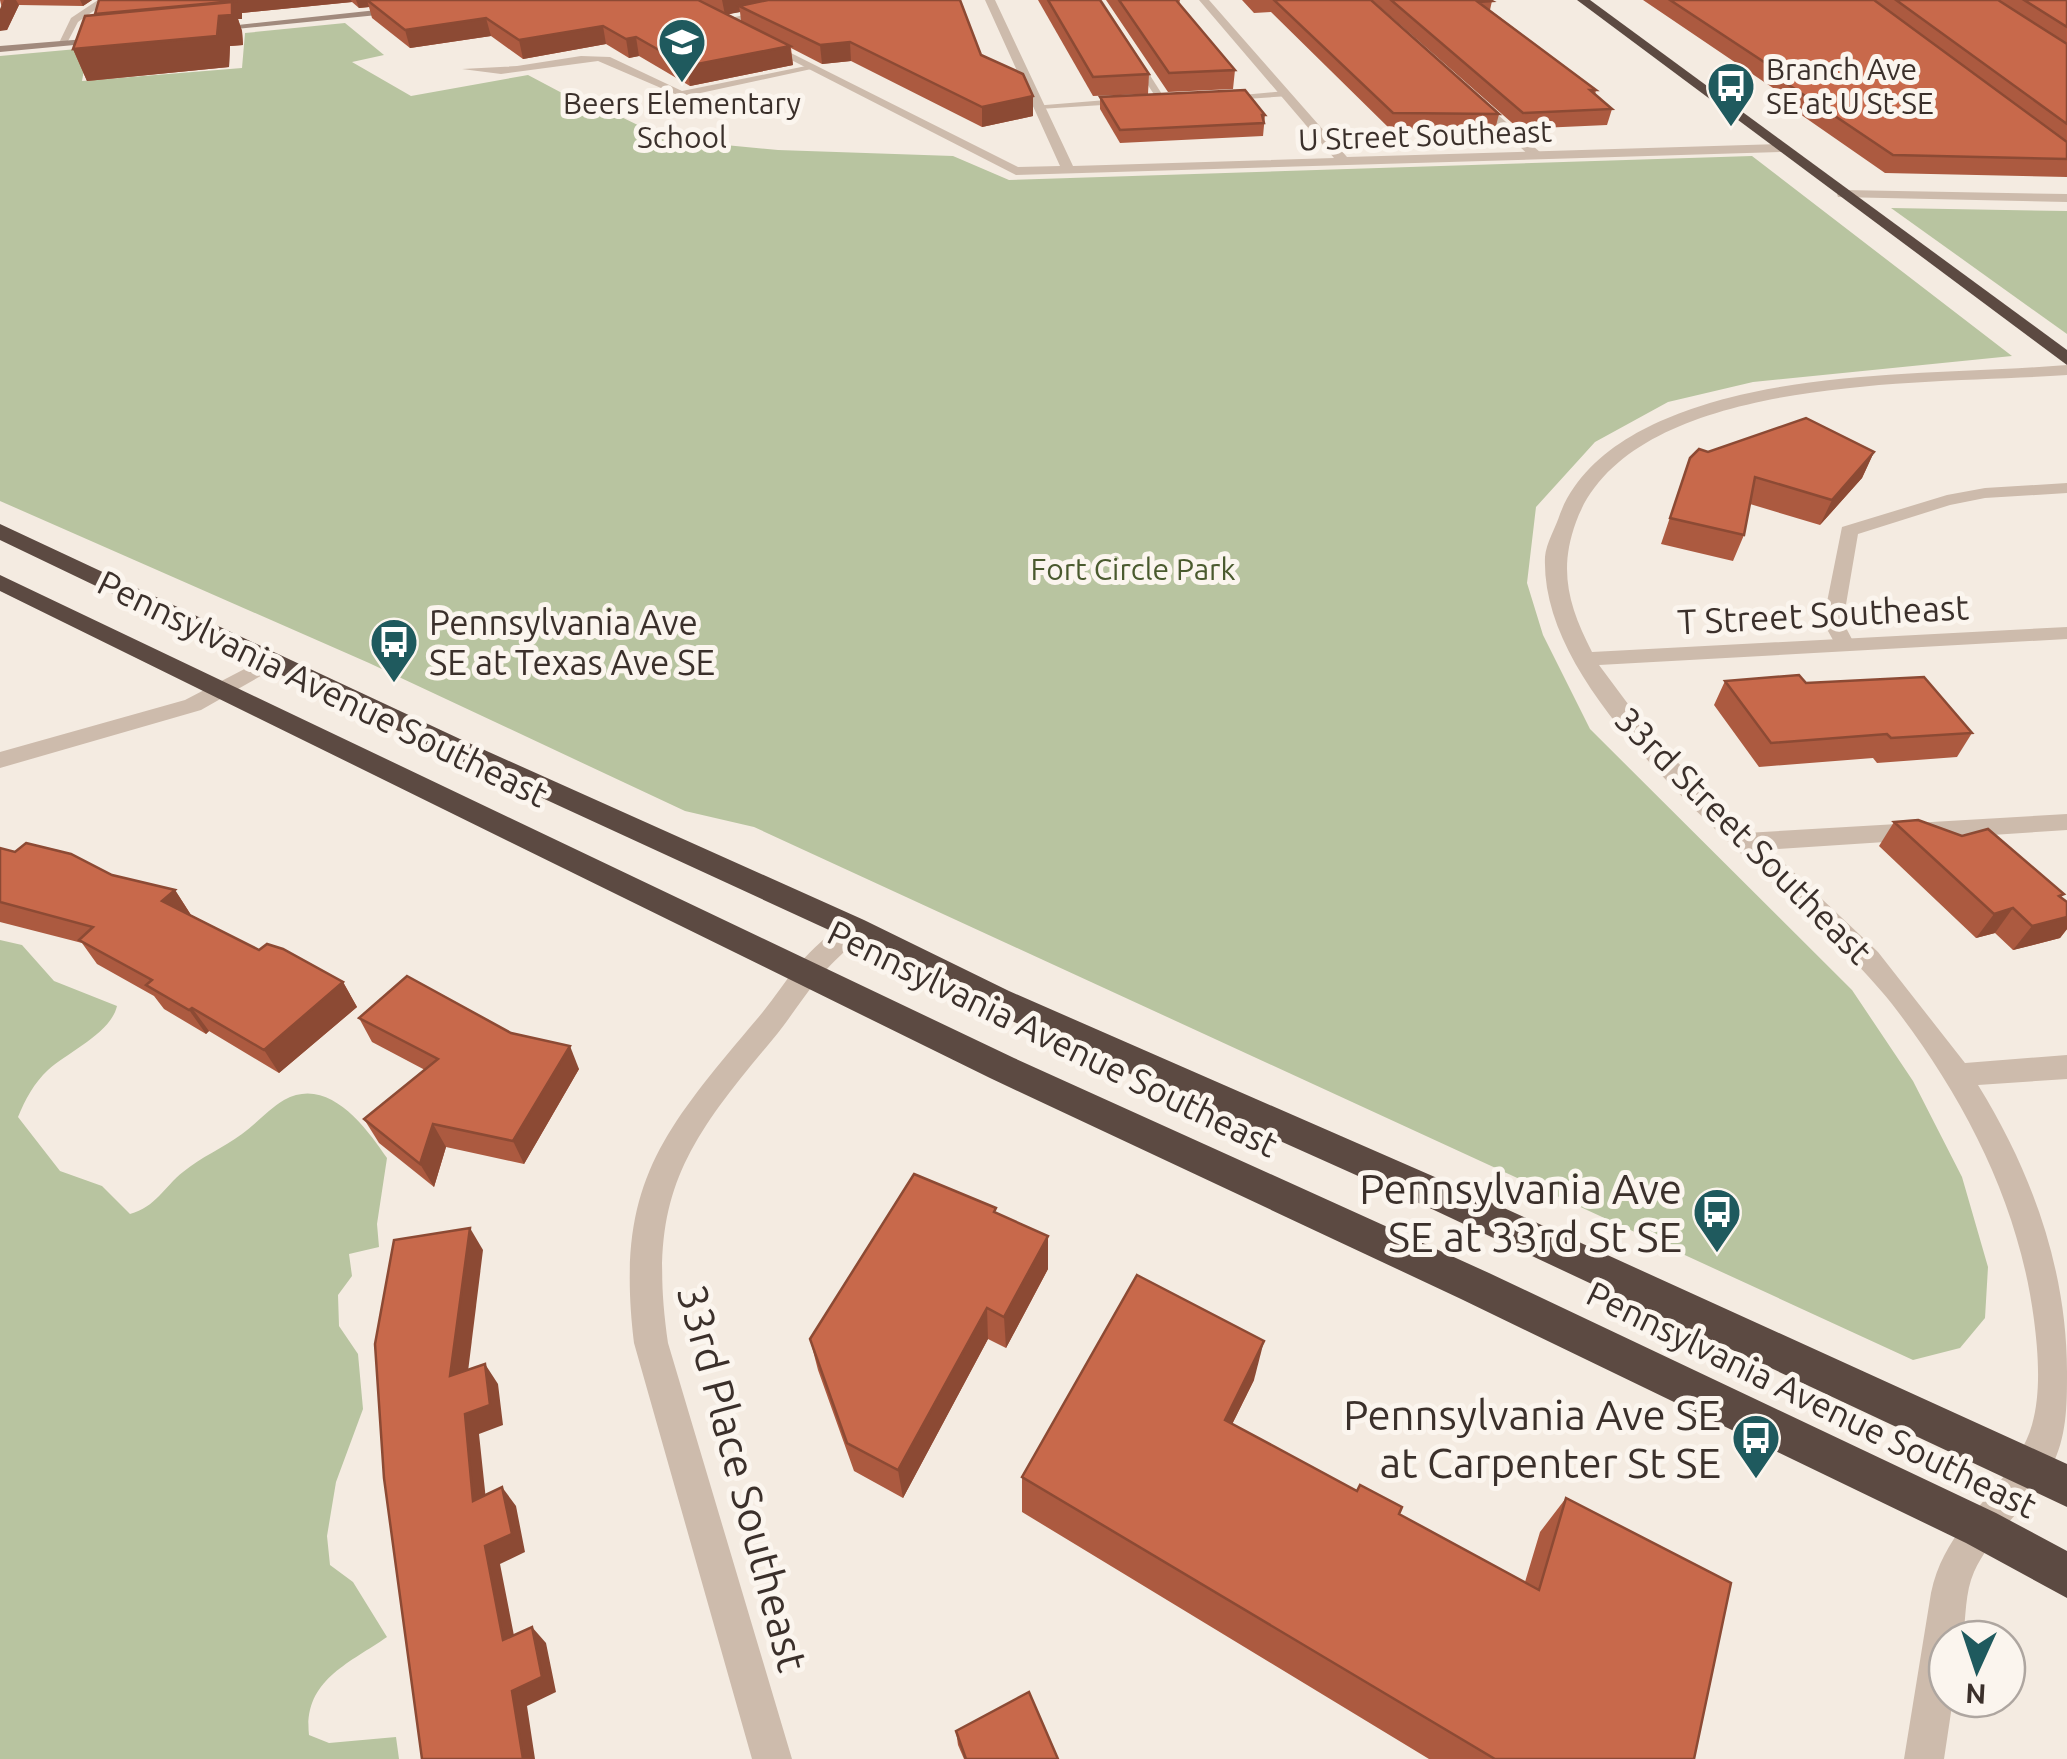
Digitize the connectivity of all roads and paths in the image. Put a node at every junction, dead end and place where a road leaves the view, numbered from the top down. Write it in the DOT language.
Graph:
graph roads {
  1 [pos="104,0"];
  2 [pos="833,0"];
  3 [pos="990,0"];
  4 [pos="1098,0"];
  5 [pos="1204,0"];
  6 [pos="1582,0"];
  7 [pos="412,10"];
  8 [pos="705,13"];
  9 [pos="720,21"];
  10 [pos="734,28"];
  11 [pos="198,30"];
  12 [pos="750,36"];
  13 [pos="120,38"];
  14 [pos="62,43"];
  15 [pos="0,49"];
  16 [pos="811,68"];
  17 [pos="467,69"];
  18 [pos="1464,91"];
  19 [pos="1286,94"];
  20 [pos="1198,98"];
  21 [pos="1180,99"];
  22 [pos="1163,100"];
  23 [pos="1039,106"];
  24 [pos="1782,148"];
  25 [pos="1538,156"];
  26 [pos="1344,162"];
  27 [pos="1069,171"];
  28 [pos="1843,194"];
  29 [pos="2067,198"];
  30 [pos="2067,359"];
  31 [pos="2067,370"];
  32 [pos="2067,488"];
  33 [pos="0,531"];
  34 [pos="0,582"];
  35 [pos="2067,633"];
  36 [pos="1845,646"];
  37 [pos="1582,659"];
  38 [pos="273,660"];
  39 [pos="222,692"];
  40 [pos="0,760"];
  41 [pos="2067,822"];
  42 [pos="1746,842"];
  43 [pos="853,928"];
  44 [pos="809,971"];
  45 [pos="2067,1066"];
  46 [pos="1958,1075"];
  47 [pos="2050,1477"];
  48 [pos="1981,1528"];
  49 [pos="2067,1576"];
  50 [pos="772,1759"];
  51 [pos="1924,1759"];
  1 -- 14 [label="street"];
  2 -- 9 [label="street"];
  3 -- 23 [label="street"];
  4 -- 22 [label="street"];
  5 -- 19 [label="street"];
  6 -- 24 [label="highway"];
  7 -- 11 [label="main road"];
  8 -- 9 [label="street"];
  9 -- 10 [label="street"];
  12 -- 16 [label="street, U Street Southeast"];
  13 -- 14 [label="main road"];
  14 -- 15 [label="main road"];
  16 -- 17 [label="street"];
  16 -- 27 [label="street, U Street Southeast"];
  18 -- 25 [label="street"];
  19 -- 20 [label="street"];
  19 -- 26 [label="street"];
  21 -- 22 [label="street"];
  22 -- 23 [label="street"];
  23 -- 27 [label="street"];
  24 -- 25 [label="street, U Street Southeast"];
  24 -- 28 [label="highway"];
  25 -- 26 [label="street, U Street Southeast"];
  26 -- 27 [label="street, U Street Southeast"];
  28 -- 29 [label="street"];
  28 -- 30 [label="highway"];
  31 -- 37 [label="street, 33rd Street Southeast"];
  32 -- 36 [label="street"];
  33 -- 38 [label="highway, Pennsylvania Avenue Southeast"];
  34 -- 39 [label="highway, Pennsylvania Avenue Southeast"];
  35 -- 36 [label="street, T Street Southeast"];
  36 -- 37 [label="street, T Street Southeast"];
  37 -- 42 [label="street, 33rd Street Southeast"];
  38 -- 39 [label="street"];
  38 -- 43 [label="highway, Pennsylvania Avenue Southeast"];
  39 -- 40 [label="street"];
  39 -- 44 [label="highway, Pennsylvania Avenue Southeast"];
  41 -- 42 [label="street"];
  42 -- 46 [label="street, 33rd Street Southeast"];
  43 -- 44 [label="street, 33rd Place Southeast"];
  43 -- 47 [label="highway, Pennsylvania Avenue Southeast"];
  44 -- 48 [label="highway, Pennsylvania Avenue Southeast"];
  44 -- 50 [label="street, 33rd Place Southeast"];
  45 -- 46 [label="street"];
  46 -- 47 [label="street, 33rd Street Southeast"];
  47 -- 48 [label="street, 33rd Street Southeast"];
  48 -- 49 [label="highway, Pennsylvania Avenue Southeast"];
  48 -- 51 [label="street, 33rd Street Southeast"];
}
